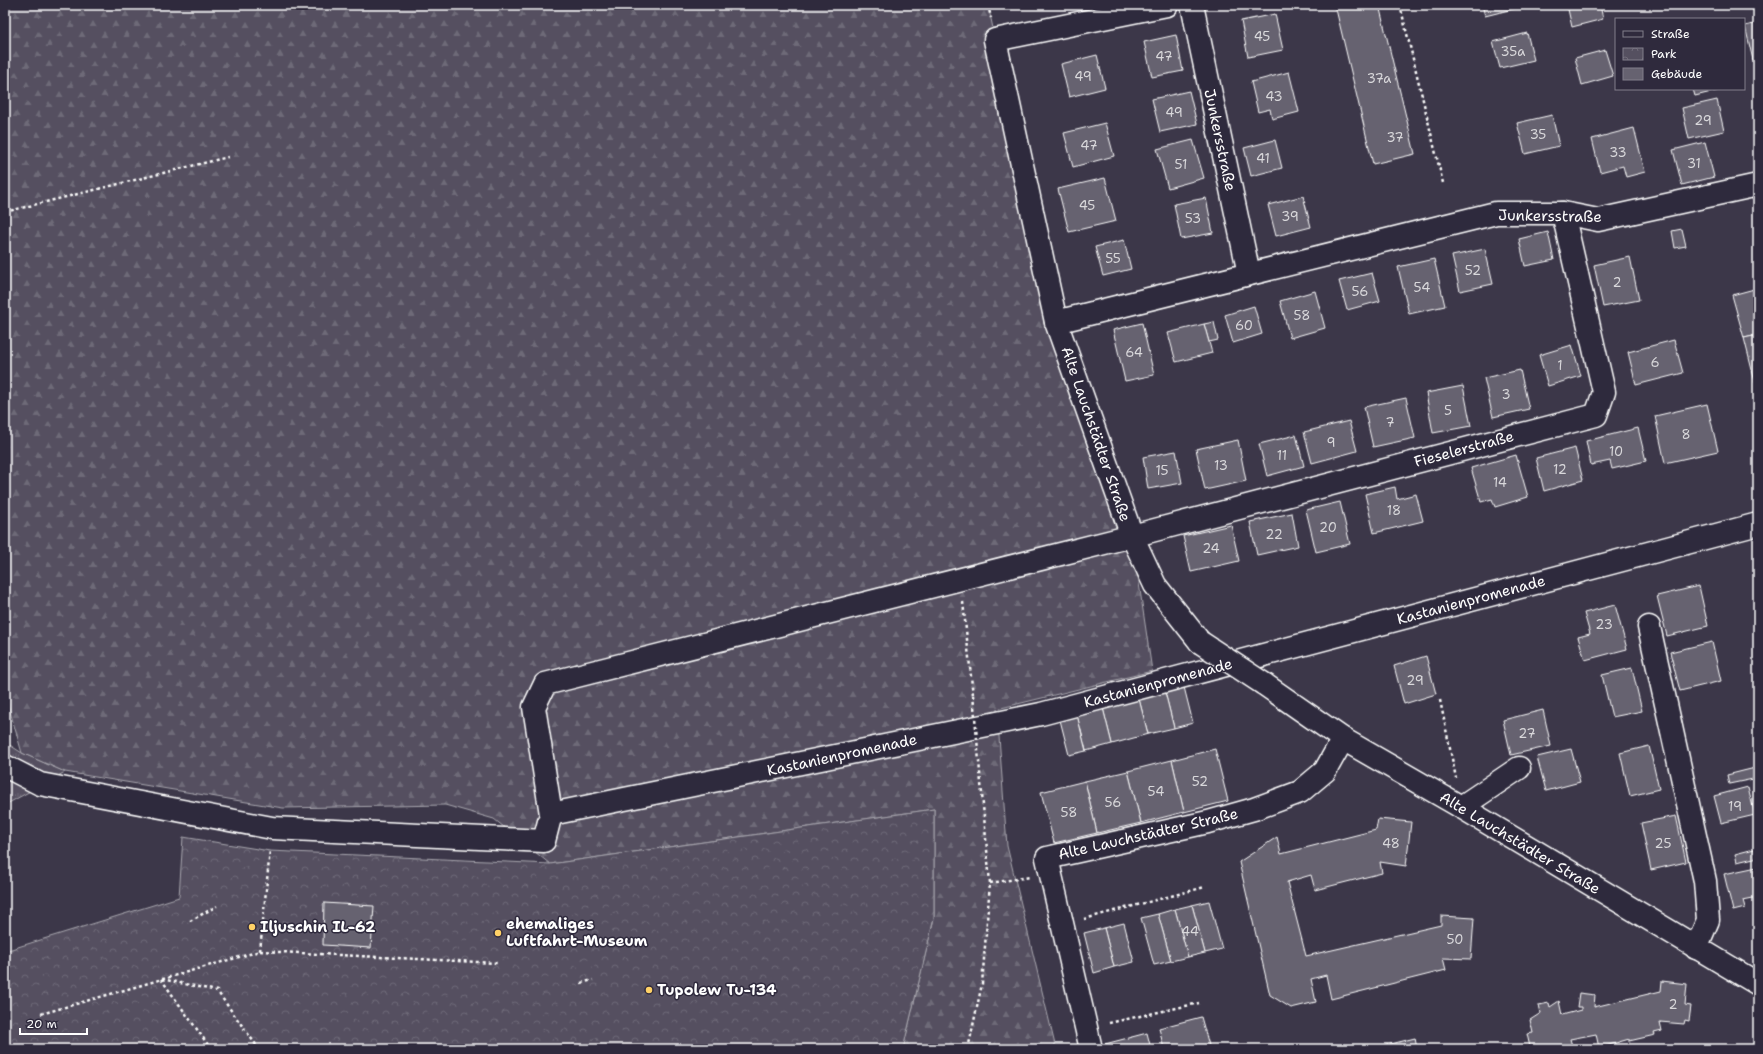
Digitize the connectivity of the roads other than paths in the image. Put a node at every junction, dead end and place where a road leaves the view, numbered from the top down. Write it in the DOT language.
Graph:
graph roads {
  1 [pos="1167,5"];
  2 [pos="1192,5"];
  3 [pos="1758,185"];
  4 [pos="1563,214"];
  5 [pos="1249,274"];
  6 [pos="1056,322"];
  7 [pos="1758,524"];
  8 [pos="1132,536"];
  9 [pos="1648,627"];
  10 [pos="1343,739"];
  11 [pos="5,766"];
  12 [pos="1519,768"];
  13 [pos="1461,807"];
  14 [pos="551,814"];
  15 [pos="1696,948"];
  16 [pos="1758,984"];
  17 [pos="1089,1039"];
  1 -- 6 [label="street, Alte Lauchstädter Straße"];
  2 -- 5 [label="street, Junkersstraße"];
  3 -- 4 [label="street, Junkersstraße"];
  4 -- 5 [label="street, Junkersstraße"];
  4 -- 8 [label="street, Fieselerstraße"];
  5 -- 6 [label="street, Junkersstraße"];
  6 -- 8 [label="street, Alte Lauchstädter Straße"];
  7 -- 14 [label="street, Kastanienpromenade"];
  8 -- 10 [label="street, Alte Lauchstädter Straße, bridge"];
  8 -- 14 [label="street"];
  9 -- 15 [label="street"];
  10 -- 13 [label="street, Alte Lauchstädter Straße"];
  10 -- 17 [label="street, Alte Lauchstädter Straße"];
  11 -- 14 [label="street"];
  12 -- 13 [label="street"];
  13 -- 15 [label="street, Alte Lauchstädter Straße"];
  15 -- 16 [label="street, Alte Lauchstädter Straße"];
}
